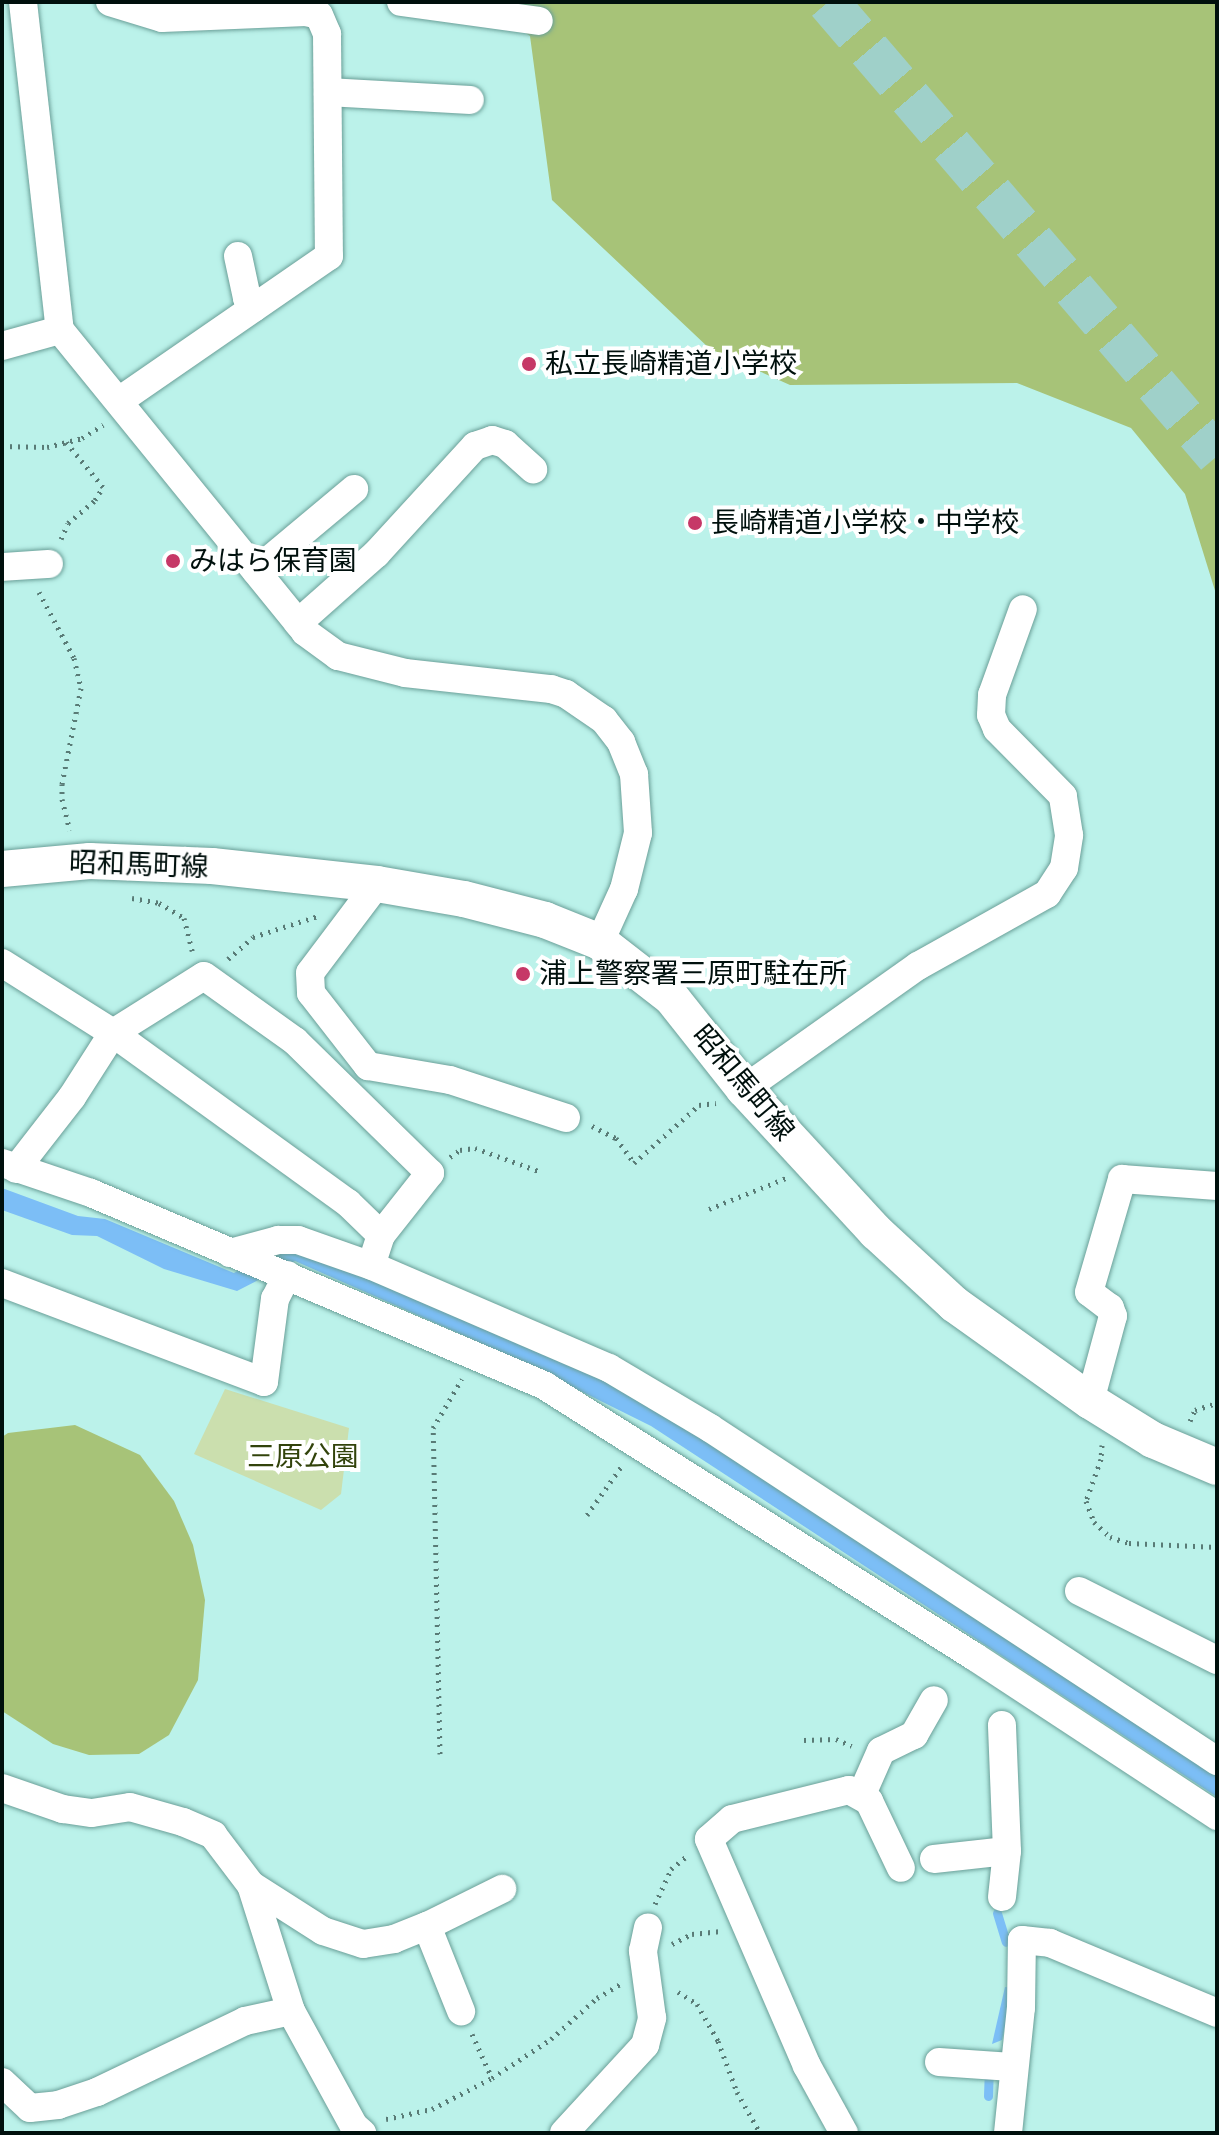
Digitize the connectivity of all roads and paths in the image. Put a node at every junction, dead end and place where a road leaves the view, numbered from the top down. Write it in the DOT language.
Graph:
graph roads {
  1 [pos="23,2"];
  2 [pos="110,2"];
  3 [pos="401,2"];
  4 [pos="327,8"];
  5 [pos="539,21"];
  6 [pos="328,92"];
  7 [pos="470,100"];
  8 [pos="238,256"];
  9 [pos="254,308"];
  10 [pos="60,330"];
  11 [pos="2,346"];
  12 [pos="124,405"];
  13 [pos="66,442"];
  14 [pos="2,446"];
  15 [pos="533,469"];
  16 [pos="354,489"];
  17 [pos="49,564"];
  18 [pos="2,567"];
  19 [pos="256,571"];
  20 [pos="1023,609"];
  21 [pos="298,623"];
  22 [pos="79,862"];
  23 [pos="2,869"];
  24 [pos="305,876"];
  25 [pos="377,884"];
  26 [pos="129,898"];
  27 [pos="600,942"];
  28 [pos="2,963"];
  29 [pos="204,976"];
  30 [pos="113,1033"];
  31 [pos="747,1092"];
  32 [pos="574,1122"];
  33 [pos="813,1164"];
  34 [pos="9,1166"];
  35 [pos="539,1171"];
  36 [pos="430,1173"];
  37 [pos="1217,1186"];
  38 [pos="709,1209"];
  39 [pos="381,1235"];
  40 [pos="240,1256"];
  41 [pos="372,1266"];
  42 [pos="284,1274"];
  43 [pos="2,1283"];
  44 [pos="475,1358"];
  45 [pos="1090,1401"];
  46 [pos="641,1445"];
  47 [pos="1099,1466"];
  48 [pos="1217,1467"];
  49 [pos="587,1515"];
  50 [pos="1217,1547"];
  51 [pos="1079,1591"];
  52 [pos="1039,1644"];
  53 [pos="1217,1660"];
  54 [pos="1014,1682"];
  55 [pos="934,1700"];
  56 [pos="1002,1725"];
  57 [pos="804,1740"];
  58 [pos="440,1754"];
  59 [pos="879,1756"];
  60 [pos="1217,1761"];
  61 [pos="2,1788"];
  62 [pos="862,1794"];
  63 [pos="1217,1816"];
  64 [pos="709,1839"];
  65 [pos="1007,1851"];
  66 [pos="934,1859"];
  67 [pos="901,1868"];
  68 [pos="251,1885"];
  69 [pos="502,1889"];
  70 [pos="1002,1897"];
  71 [pos="427,1926"];
  72 [pos="658,1937"];
  73 [pos="753,1937"];
  74 [pos="647,1985"];
  75 [pos="291,2011"];
  76 [pos="461,2011"];
  77 [pos="1217,2013"];
  78 [pos="939,2062"];
  79 [pos="1012,2067"];
  80 [pos="492,2078"];
  81 [pos="2,2082"];
  82 [pos="358,2129"];
  83 [pos="564,2133"];
  84 [pos="760,2133"];
  85 [pos="844,2133"];
  86 [pos="1008,2133"];
  1 -- 10 [label="street"];
  2 -- 4 [label="street"];
  3 -- 5 [label="street"];
  4 -- 6 [label="street"];
  6 -- 7 [label="street"];
  6 -- 9 [label="street"];
  8 -- 9 [label="street"];
  9 -- 12 [label="street"];
  10 -- 11 [label="street"];
  10 -- 12 [label="street"];
  12 -- 13 [label="path"];
  12 -- 19 [label="street"];
  13 -- 14 [label="path"];
  13 -- 17 [label="path"];
  15 -- 21 [label="street"];
  16 -- 19 [label="street"];
  17 -- 18 [label="street"];
  17 -- 22 [label="path"];
  19 -- 21 [label="street"];
  20 -- 31 [label="street"];
  21 -- 27 [label="street"];
  22 -- 23 [label="main road, 昭和馬町線"];
  22 -- 24 [label="main road, 昭和馬町線"];
  24 -- 25 [label="main road, 昭和馬町線"];
  24 -- 29 [label="path"];
  25 -- 27 [label="main road, 昭和馬町線"];
  25 -- 32 [label="street"];
  26 -- 29 [label="path"];
  27 -- 31 [label="main road, 昭和馬町線"];
  28 -- 30 [label="street"];
  29 -- 30 [label="street"];
  29 -- 36 [label="street"];
  30 -- 34 [label="street"];
  30 -- 39 [label="street"];
  31 -- 32 [label="path"];
  31 -- 33 [label="main road, 昭和馬町線"];
  33 -- 38 [label="path"];
  33 -- 45 [label="main road, 昭和馬町線"];
  34 -- 40 [label="street"];
  35 -- 36 [label="path"];
  36 -- 39 [label="street"];
  37 -- 45 [label="street"];
  39 -- 41 [label="street"];
  40 -- 41 [label="street"];
  40 -- 42 [label="street"];
  41 -- 52 [label="street"];
  42 -- 43 [label="street"];
  42 -- 44 [label="street"];
  44 -- 46 [label="street"];
  44 -- 58 [label="path"];
  45 -- 48 [label="main road, 昭和馬町線"];
  46 -- 49 [label="path"];
  46 -- 54 [label="street"];
  47 -- 50 [label="path"];
  51 -- 53 [label="street"];
  52 -- 54 [label="street"];
  52 -- 60 [label="street"];
  54 -- 63 [label="street"];
  55 -- 59 [label="street"];
  56 -- 65 [label="street"];
  57 -- 59 [label="path"];
  59 -- 62 [label="street"];
  61 -- 68 [label="street"];
  62 -- 64 [label="street"];
  62 -- 67 [label="street"];
  64 -- 72 [label="path"];
  64 -- 73 [label="street"];
  65 -- 66 [label="street"];
  65 -- 70 [label="street"];
  68 -- 71 [label="street"];
  68 -- 75 [label="street"];
  69 -- 71 [label="street"];
  71 -- 76 [label="street"];
  72 -- 73 [label="path"];
  72 -- 74 [label="street"];
  73 -- 85 [label="street"];
  74 -- 80 [label="path"];
  74 -- 83 [label="street"];
  74 -- 84 [label="path"];
  75 -- 81 [label="street"];
  75 -- 82 [label="street"];
  76 -- 80 [label="path"];
  77 -- 79 [label="street"];
  78 -- 79 [label="street"];
  79 -- 86 [label="street"];
  80 -- 82 [label="path"];
}
